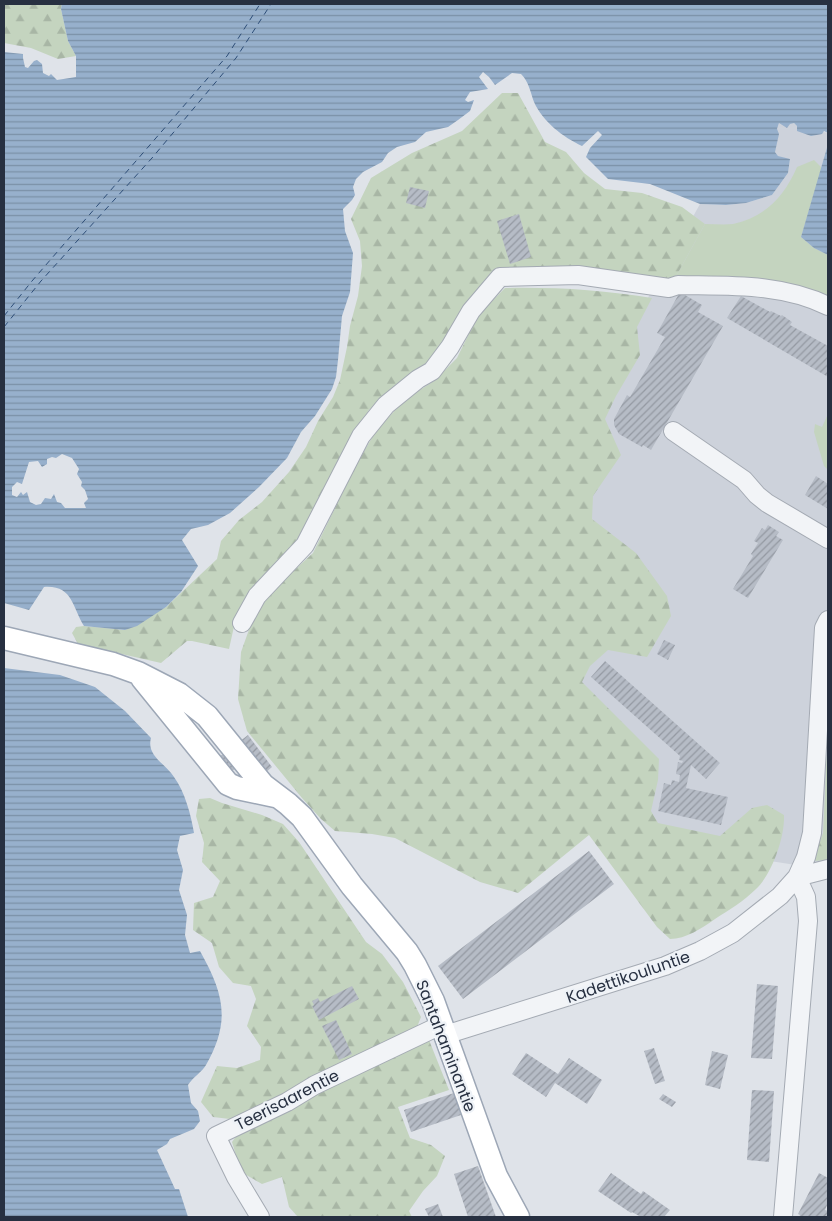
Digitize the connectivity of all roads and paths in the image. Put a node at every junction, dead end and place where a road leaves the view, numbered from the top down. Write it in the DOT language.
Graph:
graph roads {
  1 [pos="828,306"];
  2 [pos="673,431"];
  3 [pos="828,538"];
  4 [pos="828,620"];
  5 [pos="242,623"];
  6 [pos="4,638"];
  7 [pos="828,869"];
  8 [pos="797,877"];
  9 [pos="443,1030"];
  10 [pos="260,1217"];
  11 [pos="518,1217"];
  12 [pos="782,1217"];
  1 -- 5 [label="street"];
  2 -- 3 [label="street"];
  4 -- 8 [label="street, Kadettikouluntie"];
  6 -- 9 [label="main road, Santahaminantie"];
  7 -- 8 [label="street"];
  8 -- 9 [label="street, Kadettikouluntie"];
  8 -- 12 [label="street"];
  9 -- 10 [label="street, Teerisaarentie"];
  9 -- 11 [label="main road, Santahaminantie"];
}
